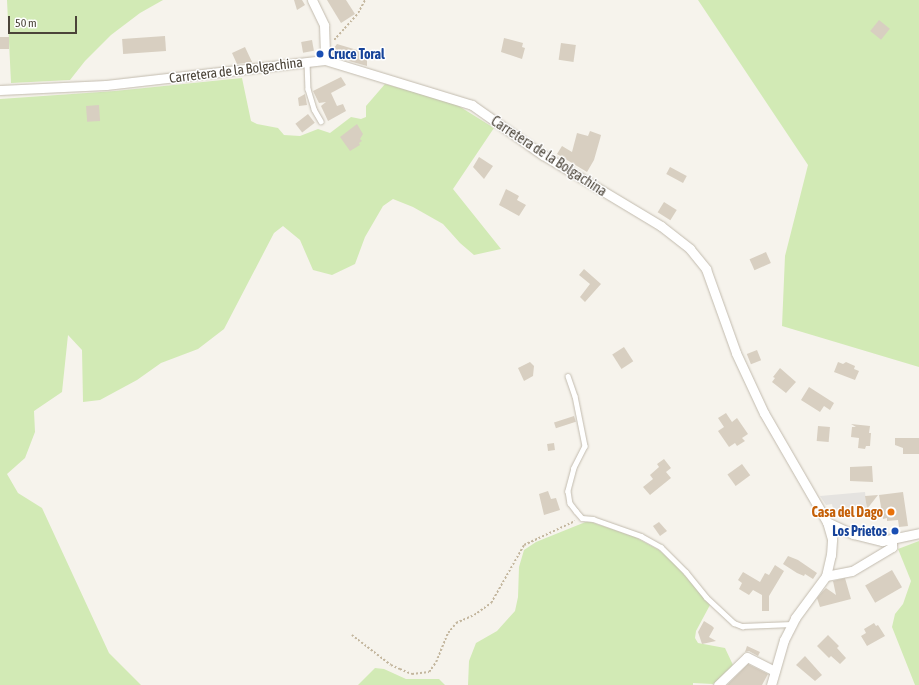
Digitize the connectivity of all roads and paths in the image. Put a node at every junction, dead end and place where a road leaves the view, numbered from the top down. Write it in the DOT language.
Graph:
graph roads {
  1 [pos="312,0"];
  2 [pos="365,0"];
  3 [pos="324,47"];
  4 [pos="325,60"];
  5 [pos="307,62"];
  6 [pos="0,90"];
  7 [pos="320,121"];
  8 [pos="568,376"];
  9 [pos="582,518"];
  10 [pos="827,522"];
  11 [pos="919,533"];
  12 [pos="892,539"];
  13 [pos="826,576"];
  14 [pos="792,624"];
  15 [pos="352,635"];
  16 [pos="775,671"];
  17 [pos="718,685"];
  18 [pos="771,685"];
  1 -- 3 [label="street"];
  2 -- 3 [label="path"];
  3 -- 4 [label="street"];
  4 -- 5 [label="street, Carretera de la Bolgachina"];
  4 -- 10 [label="street, Carretera de la Bolgachina"];
  5 -- 6 [label="street, Carretera de la Bolgachina"];
  5 -- 7 [label="lane"];
  8 -- 9 [label="lane"];
  9 -- 14 [label="lane"];
  9 -- 15 [label="path"];
  10 -- 12 [label="street"];
  10 -- 13 [label="street, Carretera de la Bolgachina"];
  11 -- 12 [label="street"];
  12 -- 13 [label="street"];
  13 -- 14 [label="street"];
  14 -- 16 [label="street"];
  16 -- 17 [label="street"];
  16 -- 18 [label="street"];
}
